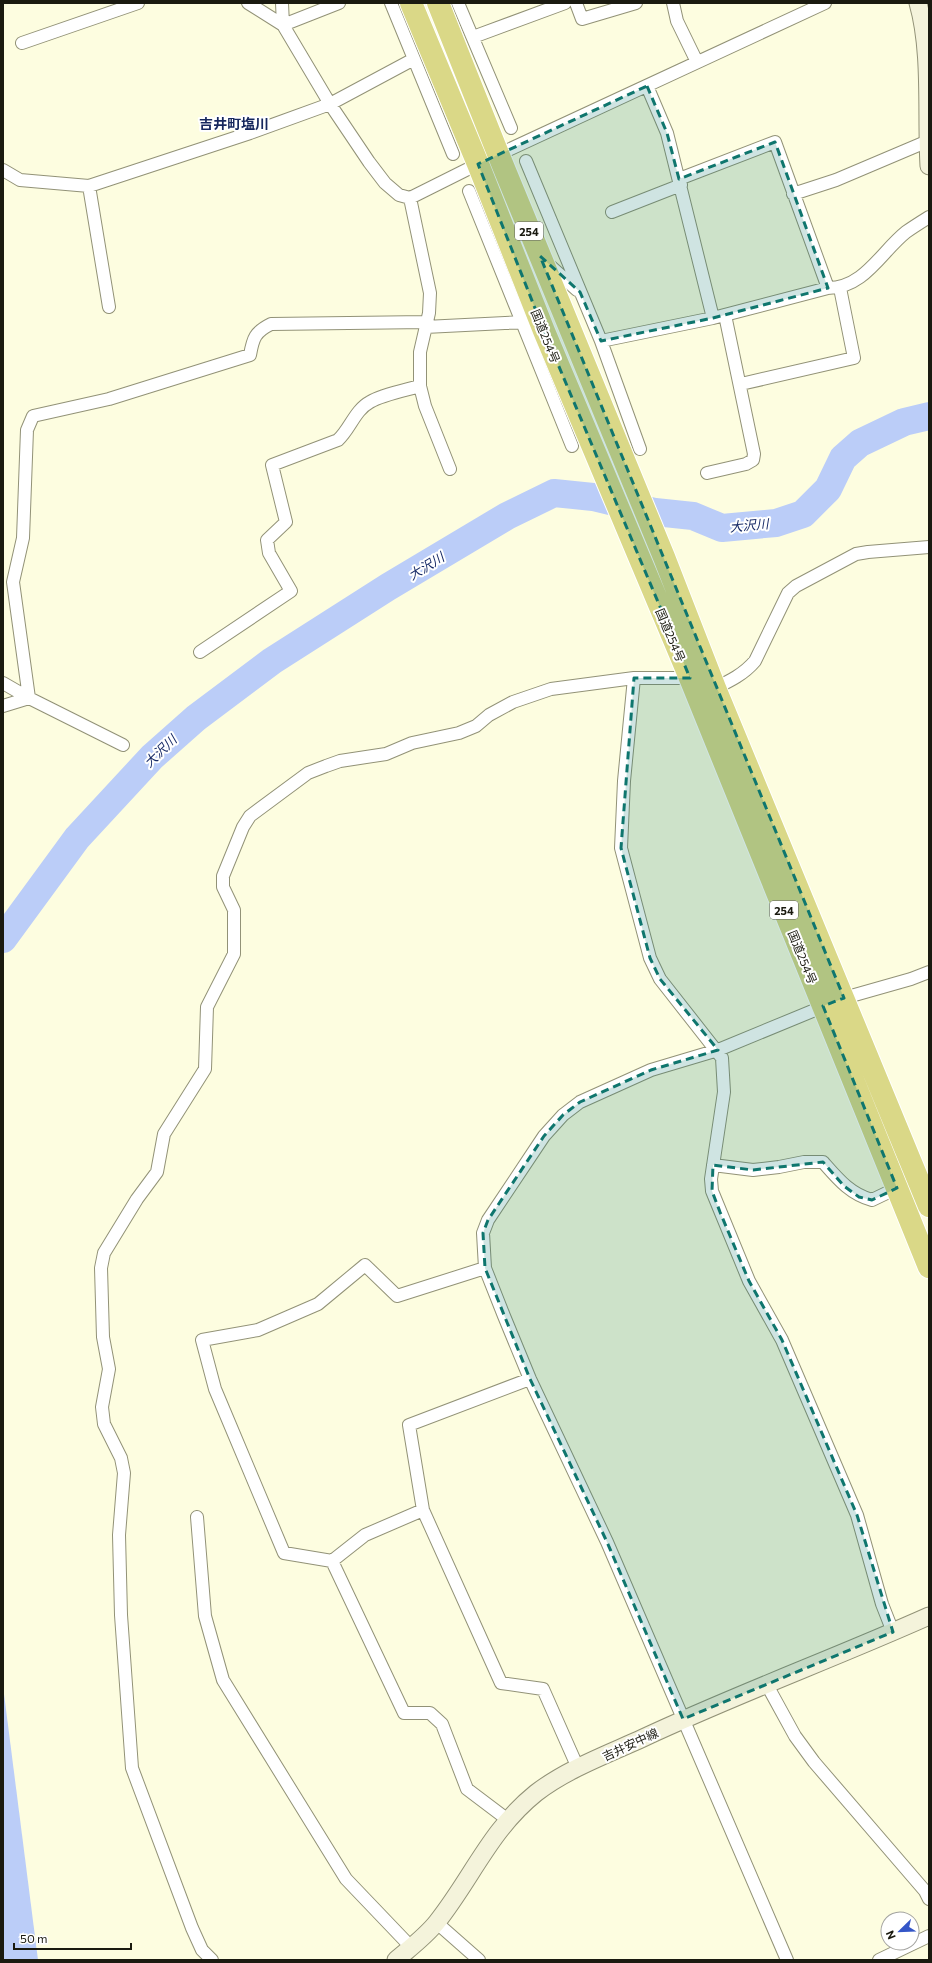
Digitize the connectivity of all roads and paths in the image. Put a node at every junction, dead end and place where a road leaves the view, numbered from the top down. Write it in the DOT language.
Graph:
graph roads {
  1 [pos="138,3"];
  2 [pos="248,3"];
  3 [pos="282,3"];
  4 [pos="339,3"];
  5 [pos="391,3"];
  6 [pos="565,3"];
  7 [pos="576,3"];
  8 [pos="636,3"];
  9 [pos="673,3"];
  10 [pos="825,3"];
  11 [pos="918,3"];
  12 [pos="444,4"];
  13 [pos="405,12"];
  14 [pos="283,24"];
  15 [pos="473,37"];
  16 [pos="22,43"];
  17 [pos="414,59"];
  18 [pos="697,62"];
  19 [pos="647,86"];
  20 [pos="330,104"];
  21 [pos="511,128"];
  22 [pos="928,141"];
  23 [pos="453,154"];
  24 [pos="498,156"];
  25 [pos="526,161"];
  26 [pos="478,164"];
  27 [pos="929,166"];
  28 [pos="3,170"];
  29 [pos="680,182"];
  30 [pos="89,186"];
  31 [pos="469,191"];
  32 [pos="793,194"];
  33 [pos="410,198"];
  34 [pos="612,212"];
  35 [pos="929,218"];
  36 [pos="540,256"];
  37 [pos="834,288"];
  38 [pos="580,292"];
  39 [pos="109,307"];
  40 [pos="725,315"];
  41 [pos="713,318"];
  42 [pos="523,322"];
  43 [pos="425,325"];
  44 [pos="601,341"];
  45 [pos="740,384"];
  46 [pos="420,386"];
  47 [pos="572,446"];
  48 [pos="632,453"];
  49 [pos="450,469"];
  50 [pos="707,473"];
  51 [pos="929,547"];
  52 [pos="200,652"];
  53 [pos="634,678"];
  54 [pos="690,678"];
  55 [pos="3,683"];
  56 [pos="715,688"];
  57 [pos="29,698"];
  58 [pos="3,706"];
  59 [pos="123,745"];
  60 [pos="929,972"];
  61 [pos="844,998"];
  62 [pos="823,1006"];
  63 [pos="718,1050"];
  64 [pos="713,1164"];
  65 [pos="897,1188"];
  66 [pos="929,1206"];
  67 [pos="929,1267"];
  68 [pos="485,1268"];
  69 [pos="530,1379"];
  70 [pos="423,1510"];
  71 [pos="197,1516"];
  72 [pos="332,1561"];
  73 [pos="929,1616"];
  74 [pos="893,1632"];
  75 [pos="767,1684"];
  76 [pos="683,1719"];
  77 [pos="578,1768"];
  78 [pos="508,1820"];
  79 [pos="929,1898"];
  80 [pos="436,1923"];
  81 [pos="929,1936"];
  82 [pos="411,1947"];
  83 [pos="212,1960"];
  84 [pos="396,1960"];
  85 [pos="479,1960"];
  86 [pos="787,1960"];
  87 [pos="879,1960"];
  1 -- 16 [label="street"];
  2 -- 14 [label="street"];
  3 -- 14 [label="street"];
  4 -- 14 [label="street"];
  5 -- 13 [label="street"];
  6 -- 15 [label="street"];
  7 -- 8 [label="street"];
  9 -- 18 [label="street"];
  10 -- 18 [label="street"];
  11 -- 22 [label="main road"];
  12 -- 15 [label="street"];
  12 -- 24 [label="highway, 国道254号 / 254"];
  13 -- 17 [label="street"];
  13 -- 26 [label="highway, 国道254号 / 254"];
  14 -- 20 [label="street"];
  15 -- 21 [label="street"];
  17 -- 20 [label="street"];
  17 -- 23 [label="street"];
  18 -- 19 [label="street"];
  19 -- 24 [label="street"];
  19 -- 29 [label="street"];
  20 -- 30 [label="street"];
  20 -- 33 [label="street"];
  22 -- 27 [label="main road"];
  22 -- 32 [label="street"];
  24 -- 26 [label="street"];
  24 -- 36 [label="highway, 国道254号 / 254"];
  25 -- 38 [label="street"];
  26 -- 33 [label="street"];
  26 -- 54 [label="highway, 国道254号 / 254"];
  28 -- 30 [label="street"];
  29 -- 32 [label="street"];
  29 -- 34 [label="street"];
  29 -- 41 [label="street"];
  30 -- 39 [label="street"];
  31 -- 42 [label="street"];
  32 -- 37 [label="street"];
  33 -- 43 [label="street"];
  35 -- 37 [label="street"];
  36 -- 38 [label="street"];
  36 -- 48 [label="highway, 国道254号 / 254"];
  37 -- 40 [label="street"];
  37 -- 45 [label="street"];
  38 -- 44 [label="street"];
  40 -- 41 [label="street"];
  40 -- 45 [label="street"];
  41 -- 44 [label="street"];
  42 -- 43 [label="street"];
  42 -- 47 [label="street"];
  43 -- 46 [label="street"];
  43 -- 57 [label="street"];
  44 -- 48 [label="street"];
  45 -- 50 [label="street"];
  46 -- 49 [label="street"];
  46 -- 52 [label="street"];
  48 -- 56 [label="highway, 国道254号 / 254"];
  51 -- 56 [label="street"];
  53 -- 54 [label="street"];
  53 -- 63 [label="street"];
  53 -- 83 [label="street"];
  54 -- 62 [label="highway, 国道254号 / 254"];
  55 -- 57 [label="street"];
  56 -- 61 [label="highway, 国道254号 / 254"];
  57 -- 58 [label="street"];
  57 -- 59 [label="street"];
  60 -- 61 [label="street"];
  61 -- 62 [label="street"];
  61 -- 66 [label="highway, 国道254号 / 254"];
  62 -- 63 [label="street"];
  62 -- 65 [label="highway, 国道254号 / 254"];
  63 -- 64 [label="street"];
  63 -- 68 [label="street"];
  64 -- 65 [label="street"];
  64 -- 74 [label="street"];
  65 -- 67 [label="highway, 国道254号 / 254"];
  68 -- 69 [label="street"];
  68 -- 72 [label="street"];
  69 -- 70 [label="street"];
  69 -- 76 [label="street"];
  70 -- 72 [label="street"];
  70 -- 77 [label="street"];
  71 -- 82 [label="street"];
  72 -- 78 [label="street"];
  73 -- 74 [label="main road, 吉井安中線"];
  74 -- 75 [label="main road, 吉井安中線"];
  75 -- 76 [label="main road, 吉井安中線"];
  75 -- 79 [label="street"];
  76 -- 77 [label="main road, 吉井安中線"];
  76 -- 86 [label="street"];
  77 -- 78 [label="main road, 吉井安中線"];
  78 -- 80 [label="main road, 吉井安中線"];
  80 -- 82 [label="main road, 吉井安中線"];
  80 -- 85 [label="street"];
  81 -- 87 [label="street"];
  82 -- 84 [label="main road, 吉井安中線"];
}
